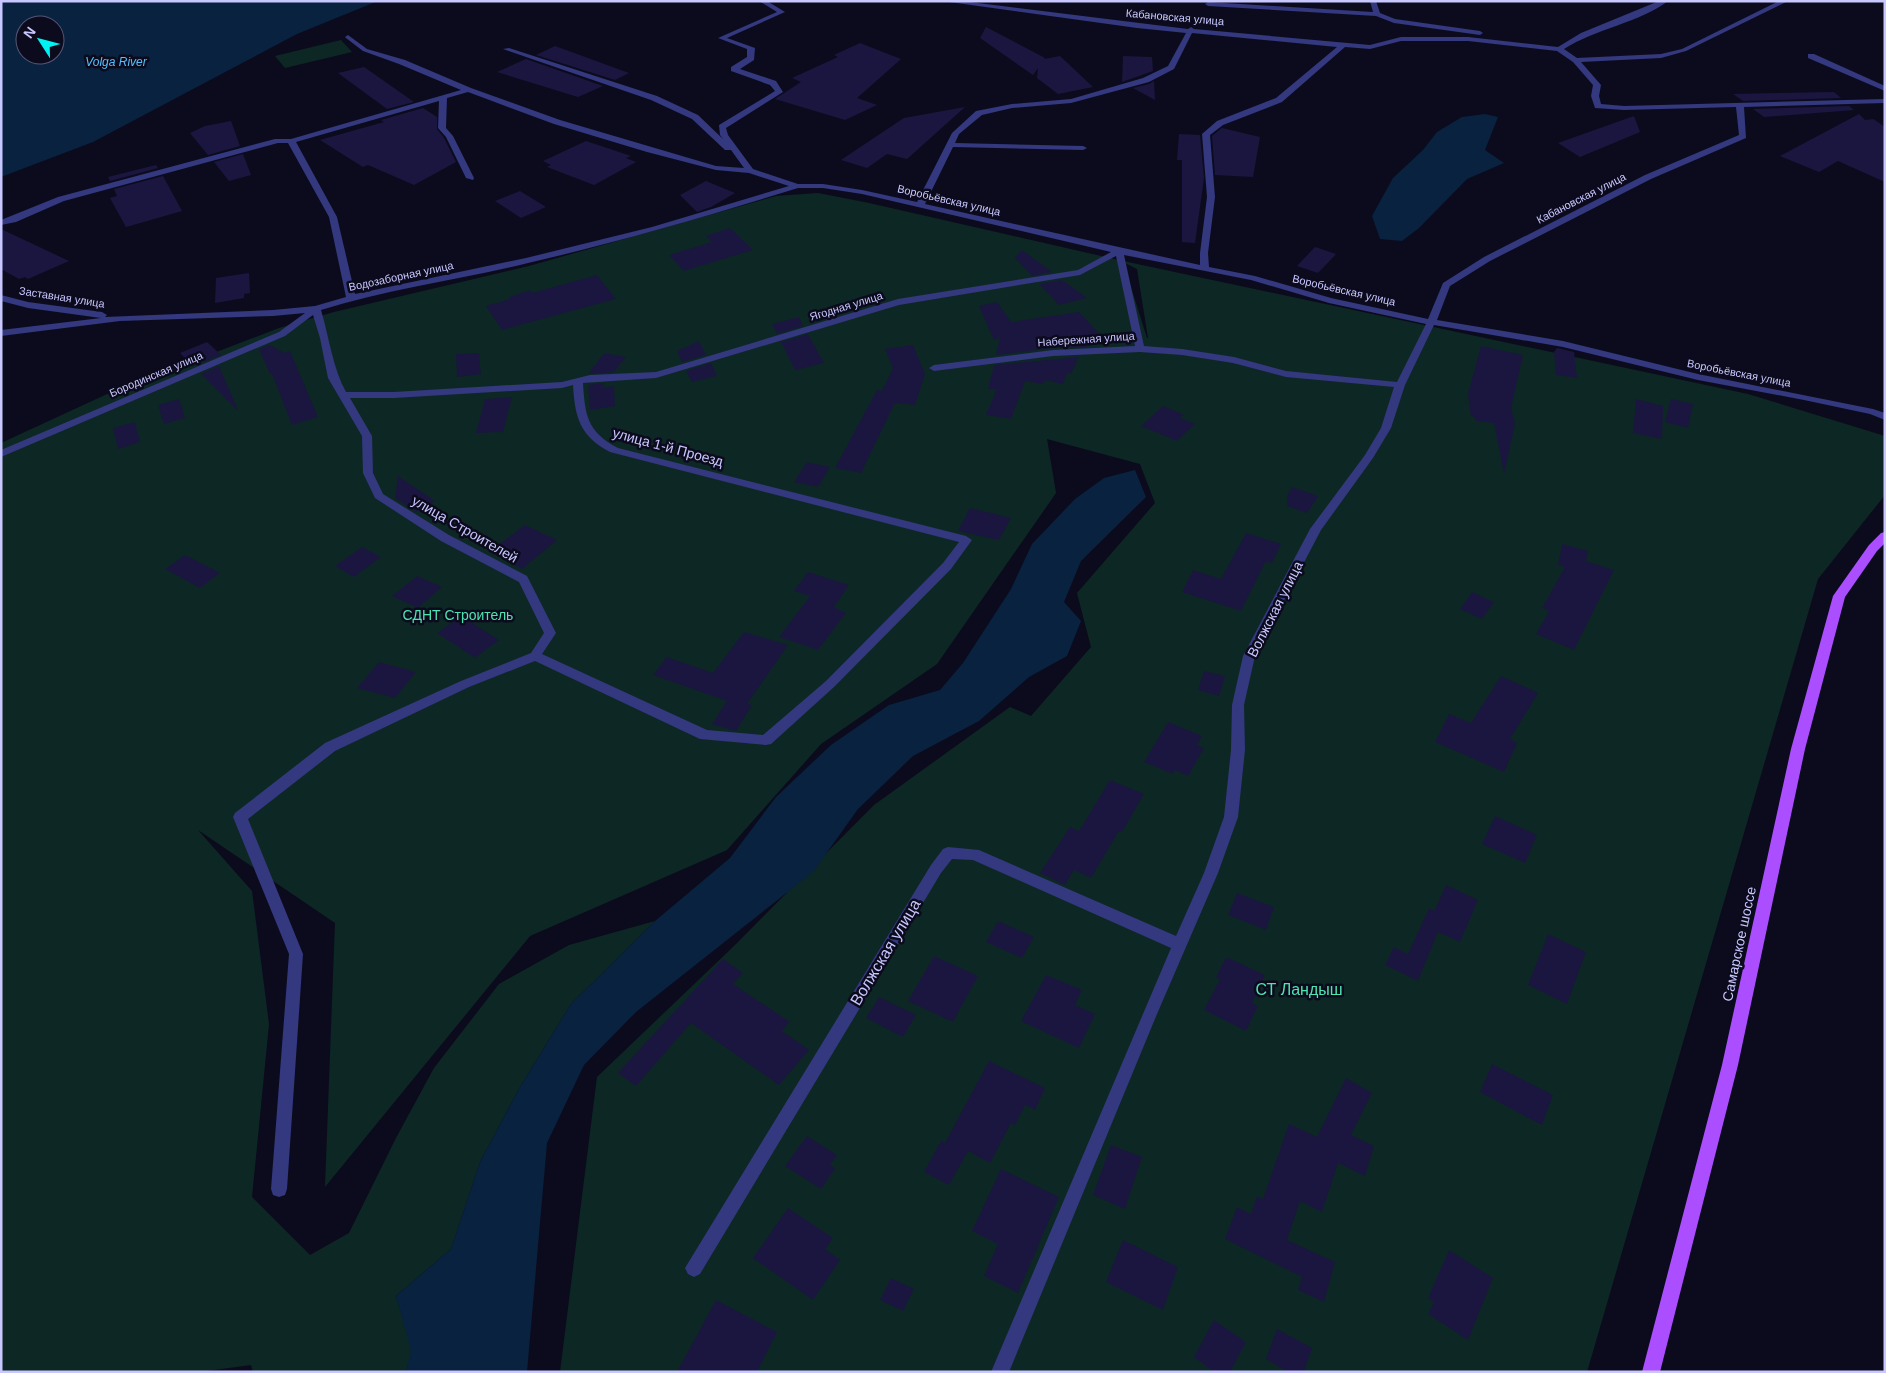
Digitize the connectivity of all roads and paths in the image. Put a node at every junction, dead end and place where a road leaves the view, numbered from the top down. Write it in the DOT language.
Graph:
graph roads {
  1 [pos="762,1"];
  2 [pos="946,1"];
  3 [pos="1373,1"];
  4 [pos="1665,1"];
  5 [pos="1786,1"];
  6 [pos="1208,4"];
  7 [pos="1377,14"];
  8 [pos="1191,30"];
  9 [pos="348,37"];
  10 [pos="1343,45"];
  11 [pos="508,49"];
  12 [pos="1559,49"];
  13 [pos="1811,56"];
  14 [pos="1576,60"];
  15 [pos="1885,89"];
  16 [pos="468,90"];
  17 [pos="443,97"];
  18 [pos="1885,101"];
  19 [pos="1740,106"];
  20 [pos="291,141"];
  21 [pos="949,145"];
  22 [pos="1083,148"];
  23 [pos="741,159"];
  24 [pos="750,171"];
  25 [pos="470,178"];
  26 [pos="797,186"];
  27 [pos="920,205"];
  28 [pos="1,223"];
  29 [pos="1119,251"];
  30 [pos="1205,269"];
  31 [pos="1,298"];
  32 [pos="351,298"];
  33 [pos="316,309"];
  34 [pos="120,318"];
  35 [pos="1430,323"];
  36 [pos="1,333"];
  37 [pos="1140,349"];
  38 [pos="934,368"];
  39 [pos="578,381"];
  40 [pos="1400,385"];
  41 [pos="343,395"];
  42 [pos="1885,417"];
  43 [pos="1,454"];
  44 [pos="1885,536"];
  45 [pos="535,656"];
  46 [pos="1180,945"];
  47 [pos="279,1189"];
  48 [pos="694,1268"];
  49 [pos="1000,1372"];
  50 [pos="1651,1372"];
  1 -- 23 [label="street"];
  2 -- 8 [label="street, Кабановская улица"];
  3 -- 7 [label="street"];
  4 -- 12 [label="street"];
  5 -- 14 [label="street"];
  6 -- 7 [label="street"];
  7 -- 12 [label="street"];
  8 -- 10 [label="street, Кабановская улица"];
  8 -- 21 [label="street"];
  9 -- 16 [label="street"];
  10 -- 12 [label="street, Кабановская улица"];
  10 -- 30 [label="street"];
  11 -- 23 [label="street"];
  12 -- 14 [label="street, Кабановская улица"];
  13 -- 15 [label="street"];
  14 -- 19 [label="street, Кабановская улица"];
  16 -- 17 [label="street"];
  16 -- 24 [label="street"];
  17 -- 20 [label="street"];
  17 -- 25 [label="street"];
  18 -- 19 [label="street, Кабановская улица"];
  19 -- 35 [label="street, Кабановская улица"];
  20 -- 28 [label="street"];
  20 -- 32 [label="street"];
  21 -- 22 [label="street"];
  21 -- 27 [label="street"];
  23 -- 24 [label="street"];
  24 -- 26 [label="street"];
  26 -- 27 [label="street, Воробьёвская улица"];
  26 -- 32 [label="street, Водозаборная улица"];
  27 -- 29 [label="street, Воробьёвская улица"];
  29 -- 30 [label="street, Воробьёвская улица"];
  29 -- 37 [label="street, Набережная улица"];
  29 -- 39 [label="street, Ягодная улица"];
  30 -- 35 [label="street, Воробьёвская улица"];
  31 -- 34 [label="street, Заставная улица"];
  32 -- 33 [label="street, Водозаборная улица"];
  33 -- 34 [label="street, Водозаборная улица"];
  33 -- 41 [label="street, улица Строителей"];
  33 -- 43 [label="street, Бородинская улица"];
  34 -- 36 [label="street, Водозаборная улица"];
  35 -- 40 [label="street, Волжская улица"];
  35 -- 42 [label="street, Воробьёвская улица"];
  37 -- 38 [label="street, Набережная улица"];
  37 -- 40 [label="street"];
  39 -- 41 [label="street"];
  39 -- 45 [label="street, улица 1-й Проезд"];
  40 -- 46 [label="street, Волжская улица"];
  41 -- 45 [label="street, улица Строителей"];
  44 -- 50 [label="main road, Самарское шоссе"];
  45 -- 47 [label="street"];
  46 -- 48 [label="street, Волжская улица"];
  46 -- 49 [label="street, Волжская улица"];
}
